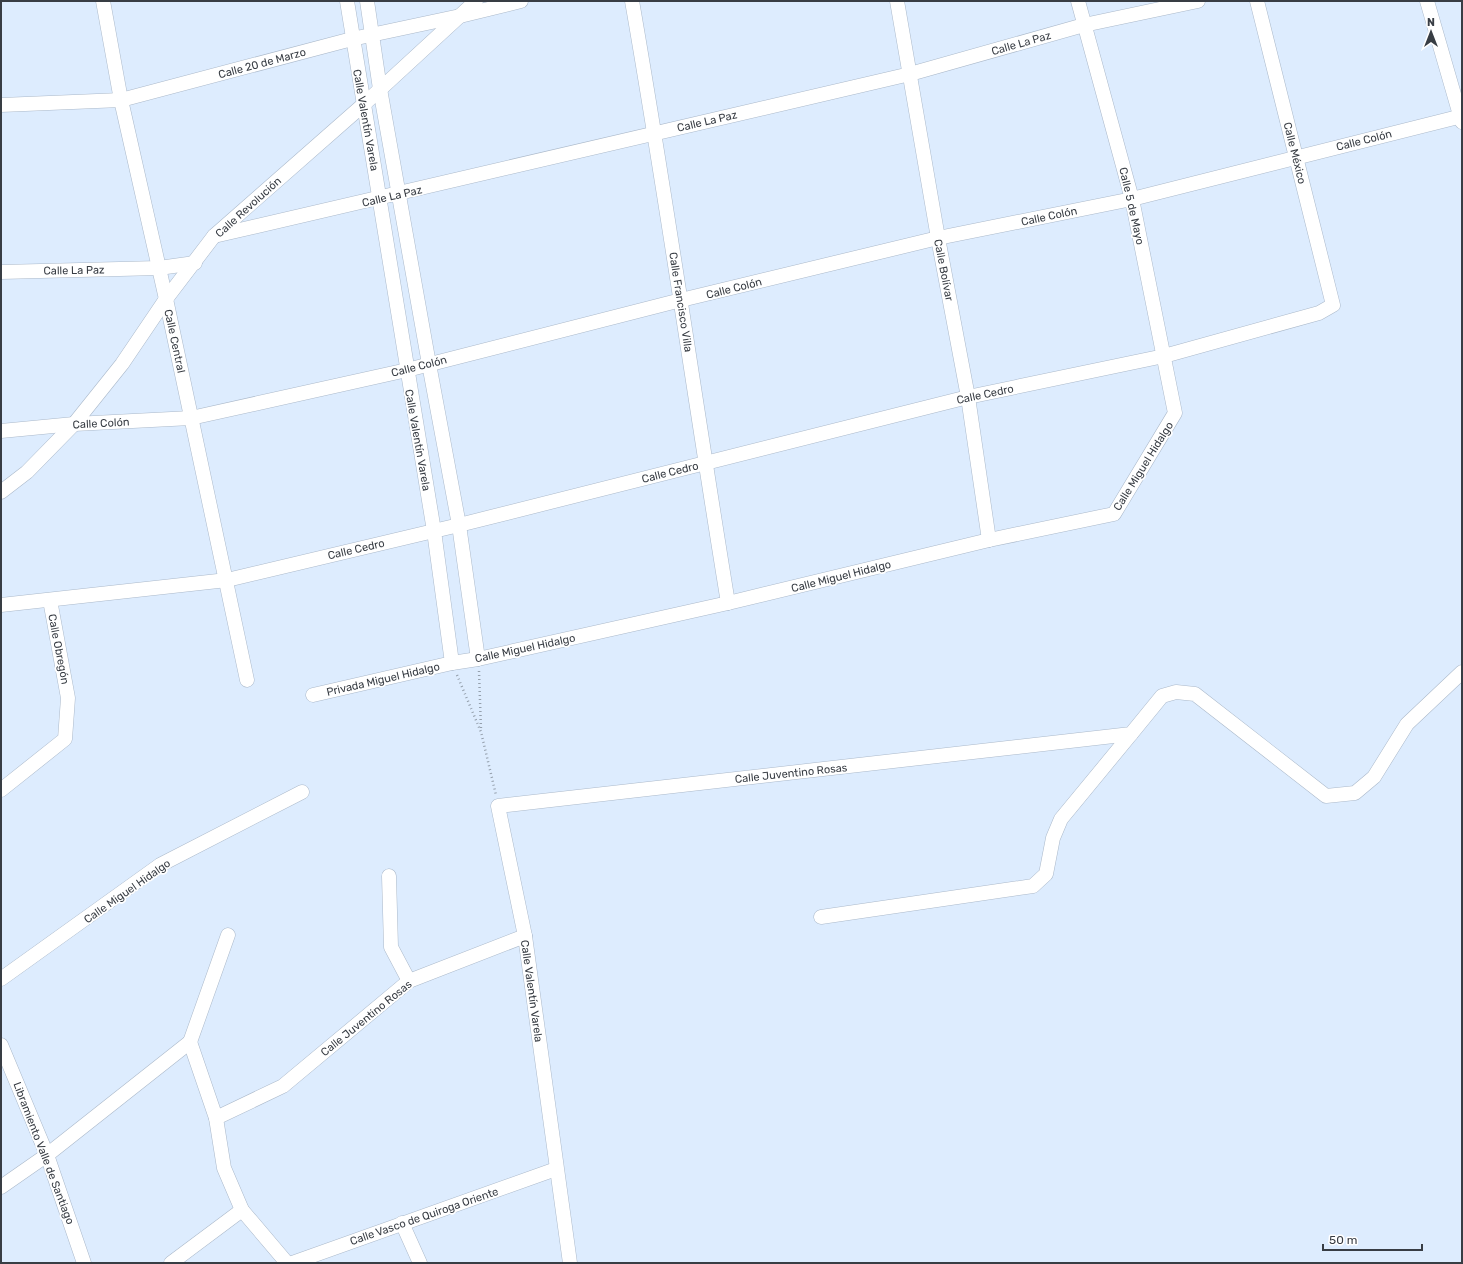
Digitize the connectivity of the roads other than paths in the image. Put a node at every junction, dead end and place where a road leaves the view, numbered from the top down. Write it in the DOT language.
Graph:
graph roads {
  1 [pos="104,1"];
  2 [pos="347,1"];
  3 [pos="367,1"];
  4 [pos="476,1"];
  5 [pos="521,1"];
  6 [pos="632,1"];
  7 [pos="897,1"];
  8 [pos="1078,1"];
  9 [pos="1198,1"];
  10 [pos="1257,1"];
  11 [pos="1427,1"];
  12 [pos="460,16"];
  13 [pos="1084,25"];
  14 [pos="372,34"];
  15 [pos="352,39"];
  16 [pos="910,74"];
  17 [pos="380,89"];
  18 [pos="121,100"];
  19 [pos="363,104"];
  20 [pos="1,105"];
  21 [pos="1462,118"];
  22 [pos="655,134"];
  23 [pos="1296,157"];
  24 [pos="400,194"];
  25 [pos="380,198"];
  26 [pos="1132,199"];
  27 [pos="214,236"];
  28 [pos="938,238"];
  29 [pos="195,263"];
  30 [pos="159,268"];
  31 [pos="1,272"];
  32 [pos="166,299"];
  33 [pos="681,300"];
  34 [pos="1333,305"];
  35 [pos="1164,356"];
  36 [pos="429,364"];
  37 [pos="407,370"];
  38 [pos="968,397"];
  39 [pos="1175,413"];
  40 [pos="191,418"];
  41 [pos="74,424"];
  42 [pos="1,431"];
  43 [pos="705,463"];
  44 [pos="1,492"];
  45 [pos="459,525"];
  46 [pos="434,531"];
  47 [pos="989,540"];
  48 [pos="227,580"];
  49 [pos="50,600"];
  50 [pos="728,603"];
  51 [pos="1,605"];
  52 [pos="478,659"];
  53 [pos="452,663"];
  54 [pos="1462,672"];
  55 [pos="247,680"];
  56 [pos="314,695"];
  57 [pos="1131,734"];
  58 [pos="1,790"];
  59 [pos="302,792"];
  60 [pos="498,806"];
  61 [pos="389,876"];
  62 [pos="821,918"];
  63 [pos="228,935"];
  64 [pos="525,936"];
  65 [pos="1,980"];
  66 [pos="409,981"];
  67 [pos="190,1042"];
  68 [pos="1,1045"];
  69 [pos="216,1118"];
  70 [pos="47,1155"];
  71 [pos="556,1169"];
  72 [pos="1,1187"];
  73 [pos="242,1210"];
  74 [pos="402,1223"];
  75 [pos="569,1258"];
  76 [pos="84,1263"];
  77 [pos="171,1263"];
  78 [pos="287,1263"];
  79 [pos="292,1263"];
  80 [pos="420,1263"];
  1 -- 18 [label="street, Calle Central"];
  2 -- 15 [label="street, Calle Valentín Varela"];
  3 -- 14 [label="street, Calle Valentín Varela"];
  4 -- 12 [label="street, Calle Revolución"];
  5 -- 12 [label="street, Calle 20 de Marzo"];
  6 -- 22 [label="street, Calle Francisco Villa"];
  7 -- 16 [label="street, Calle Bolívar"];
  8 -- 13 [label="street, Calle 5 de Mayo"];
  9 -- 13 [label="street, Calle La Paz"];
  10 -- 23 [label="street, Calle México"];
  11 -- 21 [label="street"];
  12 -- 14 [label="street, Calle 20 de Marzo"];
  12 -- 17 [label="street, Calle Revolución"];
  13 -- 16 [label="street, Calle La Paz"];
  13 -- 26 [label="street, Calle 5 de Mayo"];
  14 -- 15 [label="street, Calle 20 de Marzo"];
  14 -- 17 [label="street, Calle Valentín Varela"];
  15 -- 18 [label="street, Calle 20 de Marzo"];
  15 -- 19 [label="street, Calle Valentín Varela"];
  16 -- 22 [label="street, Calle La Paz"];
  16 -- 28 [label="street, Calle Bolívar"];
  17 -- 19 [label="street, Calle Revolución"];
  17 -- 24 [label="street, Calle Valentín Varela"];
  18 -- 20 [label="street, Calle 20 de Marzo"];
  18 -- 30 [label="street, Calle Central"];
  19 -- 25 [label="street, Calle Valentín Varela"];
  19 -- 27 [label="street, Calle Revolución"];
  21 -- 23 [label="street, Calle Colón"];
  22 -- 24 [label="street, Calle La Paz"];
  22 -- 33 [label="street, Calle Francisco Villa"];
  23 -- 26 [label="street, Calle Colón"];
  23 -- 34 [label="street, Calle México"];
  24 -- 25 [label="street, Calle La Paz"];
  24 -- 36 [label="street, Calle Valentín Varela"];
  25 -- 27 [label="street, Calle La Paz"];
  25 -- 37 [label="street, Calle Valentín Varela"];
  26 -- 28 [label="street, Calle Colón"];
  26 -- 35 [label="street, Calle 5 de Mayo"];
  27 -- 29 [label="street, Calle Revolución"];
  28 -- 33 [label="street, Calle Colón"];
  28 -- 38 [label="street, Calle Bolívar"];
  29 -- 30 [label="street, Calle La Paz"];
  29 -- 32 [label="street, Calle Revolución"];
  30 -- 31 [label="street, Calle La Paz"];
  30 -- 32 [label="street, Calle Central"];
  32 -- 40 [label="street, Calle Central"];
  32 -- 41 [label="street, Calle Revolución"];
  33 -- 36 [label="street, Calle Colón"];
  33 -- 43 [label="street, Calle Francisco Villa"];
  34 -- 35 [label="street, Calle Cedro"];
  35 -- 38 [label="street, Calle Cedro"];
  35 -- 39 [label="street, Calle 5 de Mayo"];
  36 -- 37 [label="street, Calle Colón"];
  36 -- 45 [label="street, Calle Valentín Varela"];
  37 -- 40 [label="street, Calle Colón"];
  37 -- 46 [label="street, Calle Valentín Varela"];
  38 -- 43 [label="street, Calle Cedro"];
  38 -- 47 [label="street, Calle Bolívar"];
  39 -- 47 [label="street, Calle Miguel Hidalgo"];
  40 -- 41 [label="street, Calle Colón"];
  40 -- 48 [label="street, Calle Central"];
  41 -- 42 [label="street, Calle Colón"];
  41 -- 44 [label="street, Calle Revolución"];
  43 -- 45 [label="street, Calle Cedro"];
  43 -- 50 [label="street, Calle Francisco Villa"];
  45 -- 46 [label="street, Calle Cedro"];
  45 -- 52 [label="street, Calle Valentín Varela"];
  46 -- 48 [label="street, Calle Cedro"];
  46 -- 53 [label="street, Calle Valentín Varela"];
  47 -- 50 [label="street, Calle Miguel Hidalgo"];
  48 -- 49 [label="street, Calle Cedro"];
  48 -- 55 [label="street, Calle Central"];
  49 -- 51 [label="street, Calle Cedro"];
  49 -- 58 [label="street, Calle Obregón"];
  50 -- 52 [label="street, Calle Miguel Hidalgo"];
  52 -- 53 [label="street, Calle Miguel Hidalgo"];
  53 -- 56 [label="street, Privada Miguel Hidalgo"];
  54 -- 57 [label="street"];
  57 -- 60 [label="street, Calle Juventino Rosas"];
  57 -- 62 [label="street"];
  59 -- 65 [label="street, Calle Miguel Hidalgo"];
  60 -- 64 [label="street, Calle Valentín Varela"];
  61 -- 66 [label="street"];
  63 -- 67 [label="street"];
  64 -- 66 [label="street, Calle Juventino Rosas"];
  64 -- 71 [label="street, Calle Valentín Varela"];
  66 -- 69 [label="street, Calle Juventino Rosas"];
  67 -- 69 [label="street"];
  67 -- 70 [label="street"];
  68 -- 70 [label="street, Libramiento Valle de Santiago"];
  69 -- 73 [label="street"];
  70 -- 72 [label="street"];
  70 -- 76 [label="street, Libramiento Valle de Santiago"];
  71 -- 74 [label="street, Calle Vasco de Quiroga Oriente"];
  71 -- 75 [label="street, Calle Valentín Varela"];
  73 -- 77 [label="street"];
  73 -- 78 [label="street"];
  74 -- 79 [label="street, Calle Vasco de Quiroga Oriente"];
  74 -- 80 [label="street"];
}
